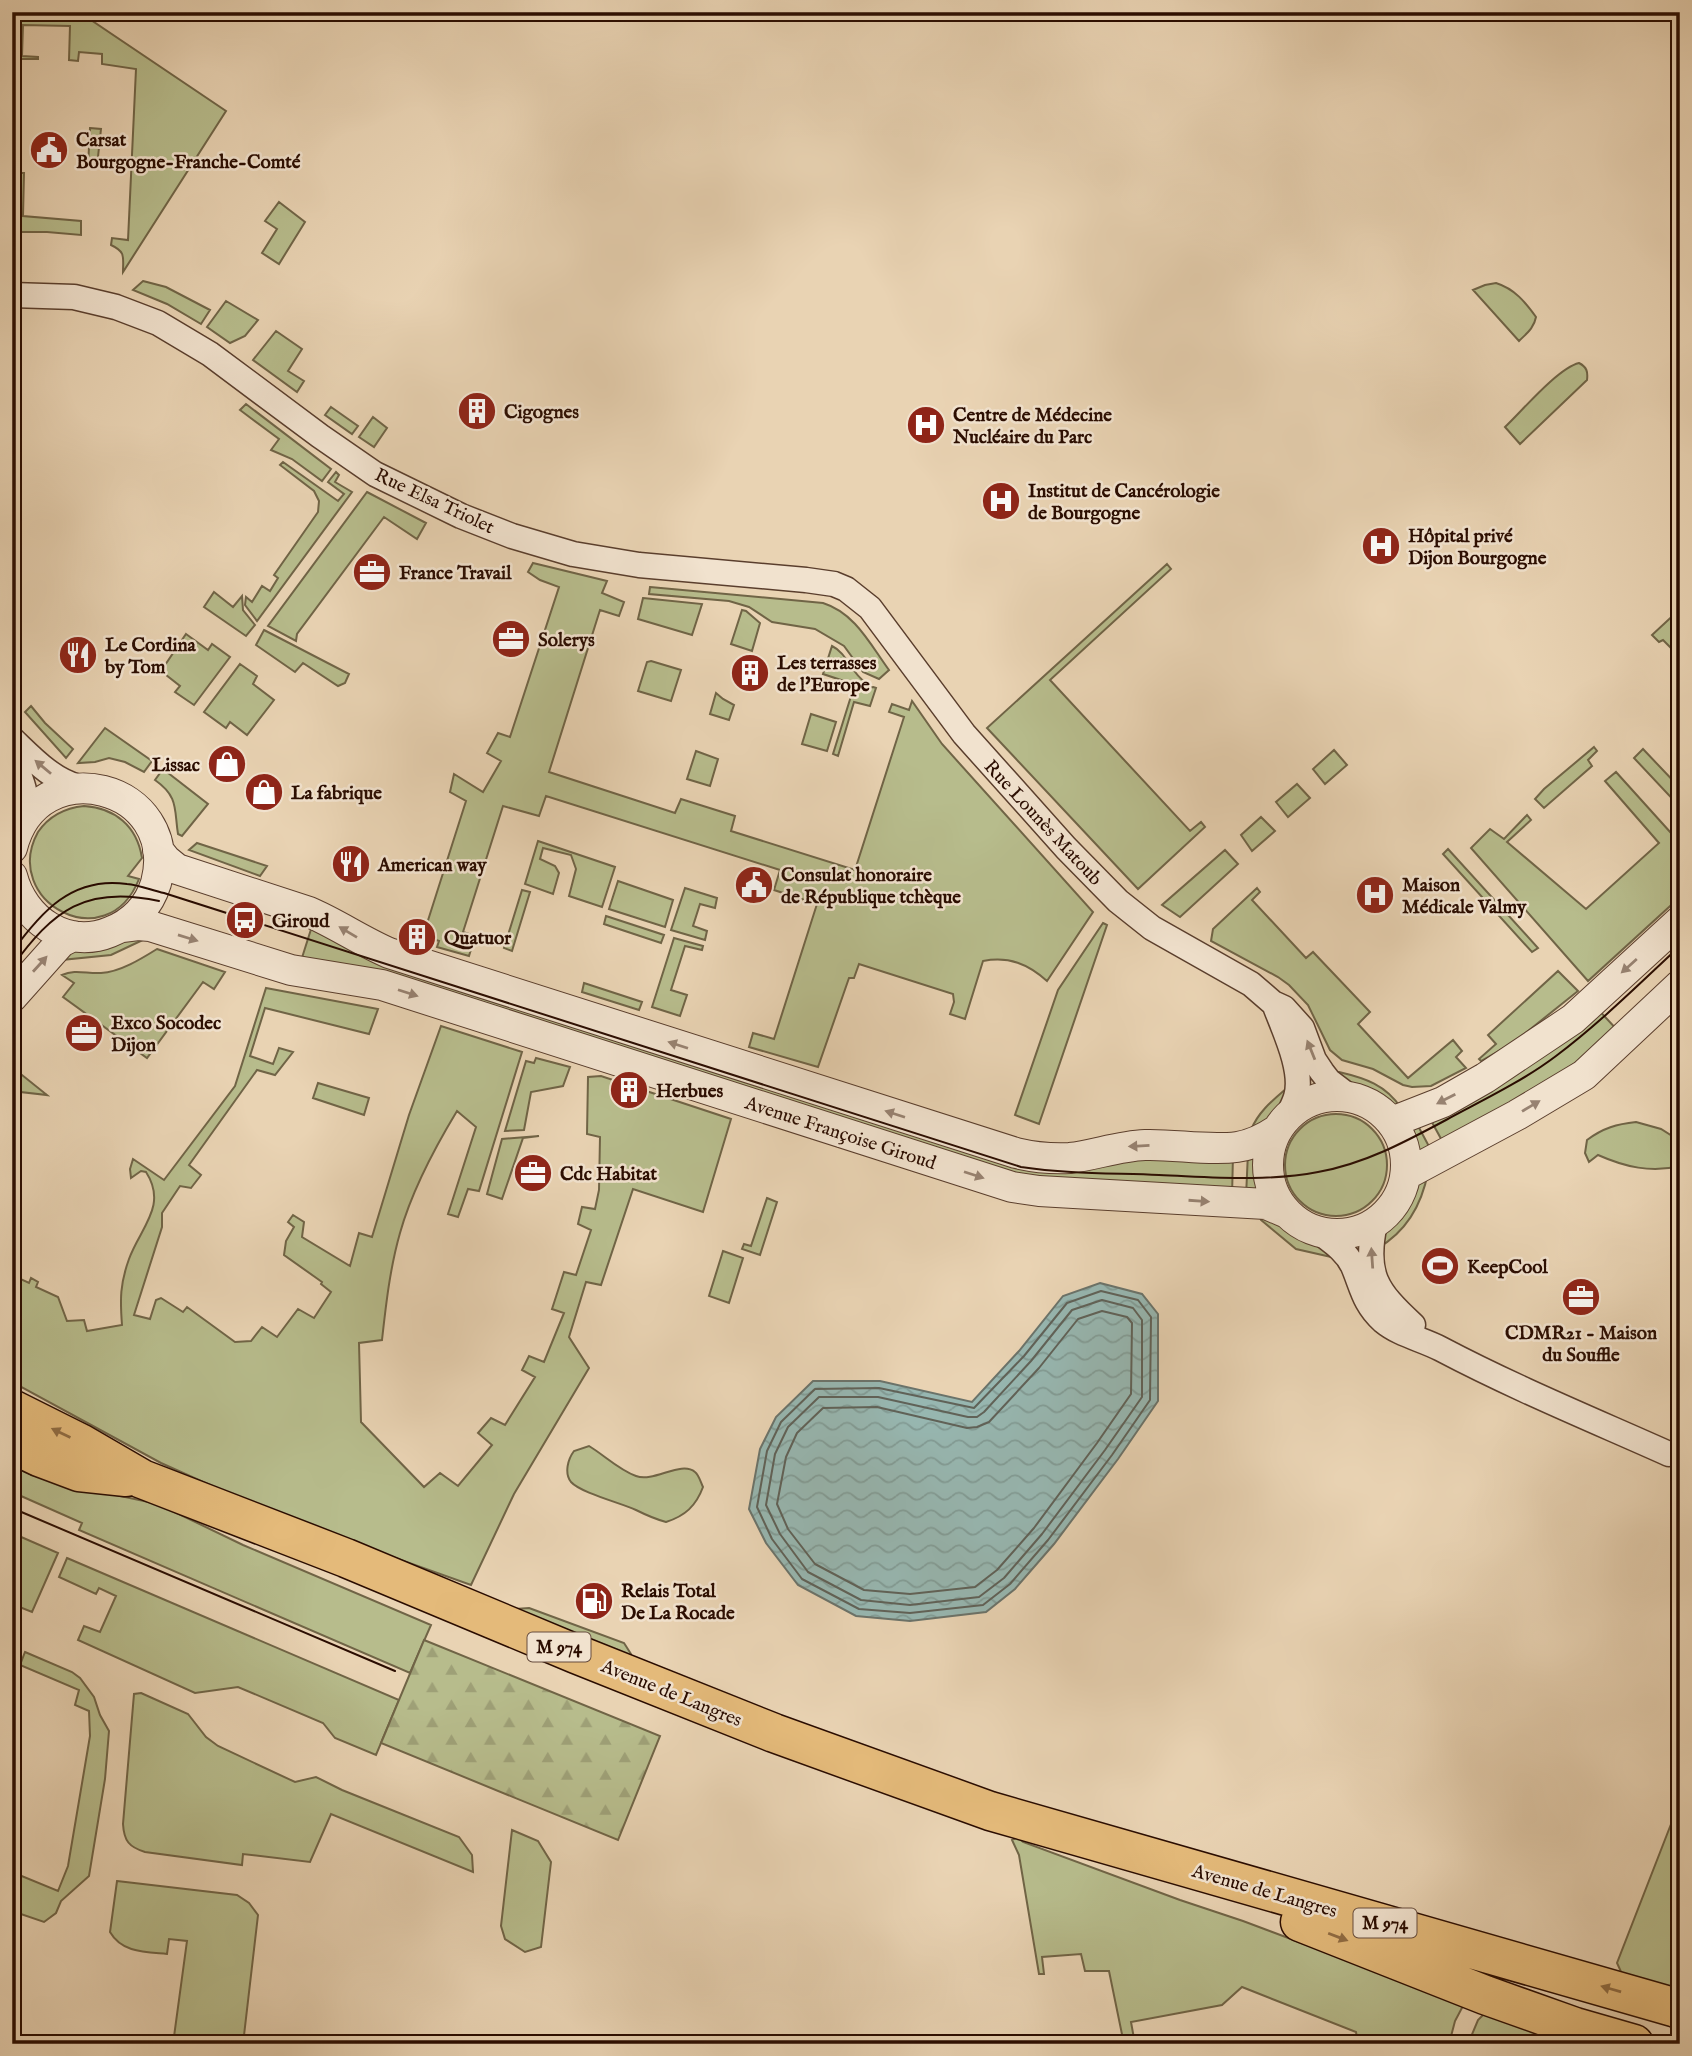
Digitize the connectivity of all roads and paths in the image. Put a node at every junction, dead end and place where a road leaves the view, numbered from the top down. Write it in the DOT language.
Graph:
graph roads {
  1 [pos="12,295"];
  2 [pos="857,597"];
  3 [pos="12,739"];
  4 [pos="12,758"];
  5 [pos="79,788"];
  6 [pos="24,820"];
  7 [pos="12,848"];
  8 [pos="158,850"];
  9 [pos="13,889"];
  10 [pos="1680,921"];
  11 [pos="122,927"];
  12 [pos="73,936"];
  13 [pos="1680,985"];
  14 [pos="12,997"];
  15 [pos="1273,1003"];
  16 [pos="1350,1097"];
  17 [pos="1392,1122"];
  18 [pos="1282,1124"];
  19 [pos="1407,1174"];
  20 [pos="1287,1213"];
  21 [pos="1375,1223"];
  22 [pos="1319,1232"];
  23 [pos="1440,1349"];
  24 [pos="12,1409"];
  25 [pos="12,1444"];
  26 [pos="1676,1457"];
  27 [pos="142,1479"];
  28 [pos="1092,1841"];
  29 [pos="1679,2008"];
  30 [pos="1634,2044"];
  1 -- 2 [label="street, Rue Elsa Triolet"];
  2 -- 15 [label="street, Rue Lounès Matoub"];
  5 -- 3 [label="street, one-way"];
  4 -- 6 [label="street"];
  5 -- 6 [label="street, Avenue Françoise Giroud"];
  5 -- 8 [label="street, Avenue Françoise Giroud"];
  6 -- 7 [label="street, Avenue Françoise Giroud"];
  8 -- 11 [label="street, Avenue Françoise Giroud"];
  18 -- 8 [label="street, Avenue Françoise Giroud, one-way"];
  9 -- 12 [label="street, Avenue Françoise Giroud"];
  10 -- 17 [label="street, one-way"];
  11 -- 12 [label="street, Avenue Françoise Giroud"];
  11 -- 20 [label="street, Avenue Françoise Giroud, one-way"];
  14 -- 12 [label="street, one-way"];
  19 -- 13 [label="street, one-way"];
  16 -- 15 [label="street, Rue Lounès Matoub, one-way"];
  15 -- 18 [label="street, Rue Lounès Matoub"];
  16 -- 17 [label="street, Avenue Françoise Giroud"];
  16 -- 18 [label="street, Avenue Françoise Giroud"];
  17 -- 19 [label="street"];
  18 -- 20 [label="street, Avenue Françoise Giroud"];
  19 -- 21 [label="street"];
  20 -- 22 [label="street, Avenue Françoise Giroud"];
  21 -- 22 [label="street, Avenue Françoise Giroud"];
  23 -- 21 [label="street, one-way"];
  22 -- 23 [label="street"];
  23 -- 26 [label="street"];
  27 -- 24 [label="main road, Avenue de Langres / M 974, one-way"];
  25 -- 27 [label="main road, Avenue de Langres / M 974"];
  27 -- 28 [label="main road, Avenue de Langres / M 974"];
  29 -- 28 [label="main road, Avenue de Langres / M 974, one-way"];
  28 -- 30 [label="main road, Avenue de Langres / M 974, one-way"];
}
